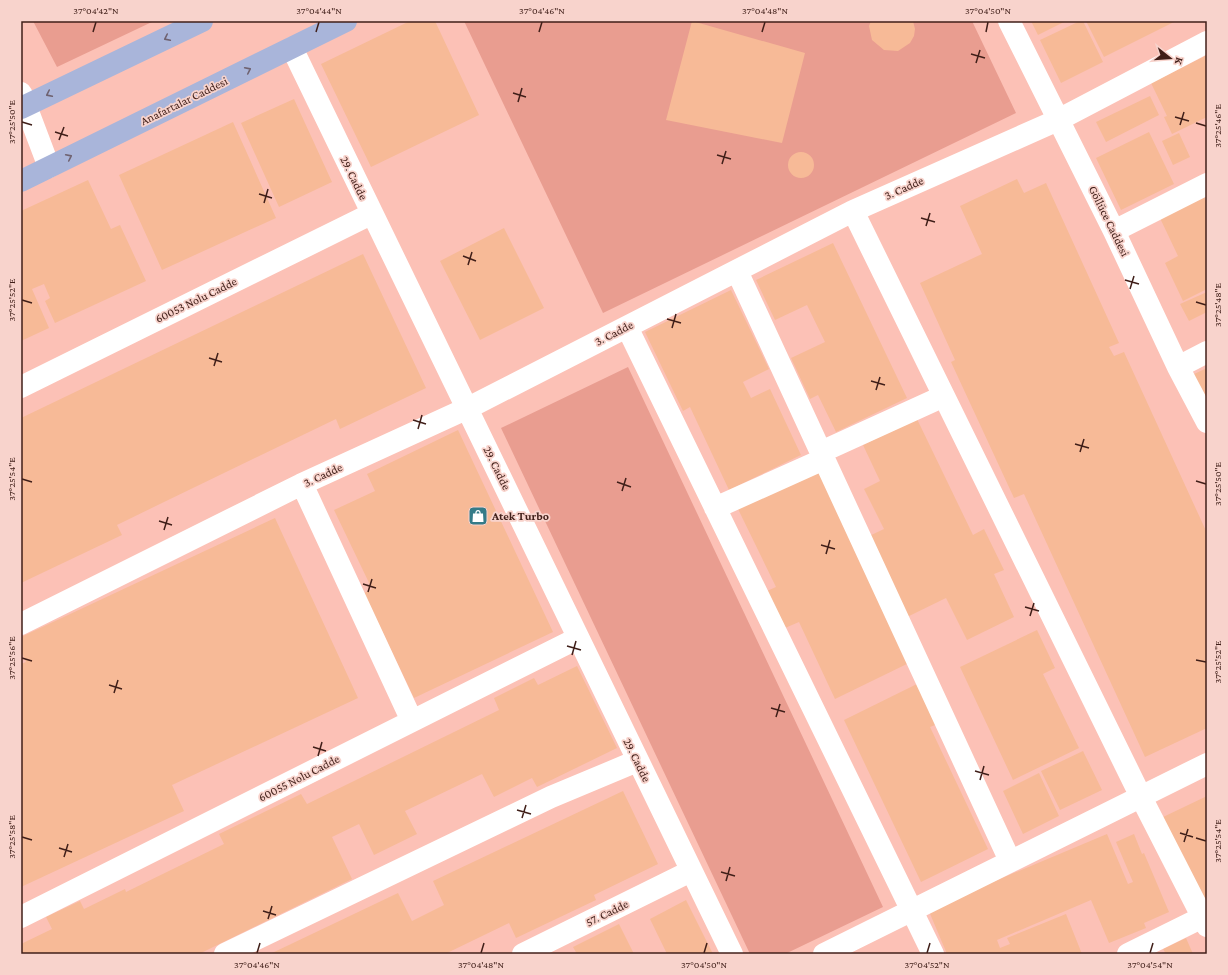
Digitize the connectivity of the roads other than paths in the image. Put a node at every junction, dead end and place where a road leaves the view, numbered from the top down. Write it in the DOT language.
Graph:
graph roads {
  1 [pos="202,21"];
  2 [pos="346,21"];
  3 [pos="1009,21"];
  4 [pos="1207,42"];
  5 [pos="292,48"];
  6 [pos="23,102"];
  7 [pos="1058,120"];
  8 [pos="49,167"];
  9 [pos="21,181"];
  10 [pos="1207,184"];
  11 [pos="853,211"];
  12 [pos="372,214"];
  13 [pos="1114,230"];
  14 [pos="737,271"];
  15 [pos="627,327"];
  16 [pos="1207,352"];
  17 [pos="1178,367"];
  18 [pos="21,386"];
  19 [pos="944,396"];
  20 [pos="468,408"];
  21 [pos="1207,422"];
  22 [pos="822,455"];
  23 [pos="302,484"];
  24 [pos="715,508"];
  25 [pos="21,624"];
  26 [pos="578,638"];
  27 [pos="412,722"];
  28 [pos="638,761"];
  29 [pos="1207,764"];
  30 [pos="1141,797"];
  31 [pos="1010,861"];
  32 [pos="691,871"];
  33 [pos="912,910"];
  34 [pos="21,917"];
  35 [pos="1206,920"];
  36 [pos="553,947"];
  37 [pos="225,954"];
  38 [pos="523,954"];
  39 [pos="732,954"];
  40 [pos="824,954"];
  41 [pos="933,954"];
  42 [pos="1128,954"];
  1 -- 6 [label="main road, one-way"];
  2 -- 5 [label="main road, Anafartalar Caddesi"];
  3 -- 7 [label="street, Göllüce Caddesi"];
  4 -- 7 [label="street, 3. Cadde"];
  8 -- 5 [label="main road, Anafartalar Caddesi, one-way"];
  5 -- 12 [label="street, 29. Cadde"];
  6 -- 8 [label="street"];
  7 -- 11 [label="street, 3. Cadde"];
  7 -- 13 [label="street, Göllüce Caddesi"];
  8 -- 9 [label="main road, Anafartalar Caddesi"];
  10 -- 13 [label="street"];
  11 -- 14 [label="street, 3. Cadde"];
  11 -- 19 [label="street"];
  12 -- 18 [label="street, 60053 Nolu Cadde"];
  12 -- 20 [label="street, 29. Cadde"];
  13 -- 17 [label="street, Göllüce Caddesi"];
  14 -- 15 [label="street, 3. Cadde"];
  14 -- 22 [label="street"];
  15 -- 20 [label="street, 3. Cadde"];
  15 -- 24 [label="street"];
  16 -- 17 [label="street"];
  17 -- 21 [label="street, Göllüce Caddesi"];
  19 -- 22 [label="street"];
  19 -- 30 [label="street"];
  20 -- 23 [label="street, 3. Cadde"];
  20 -- 26 [label="street, 29. Cadde"];
  22 -- 24 [label="street"];
  22 -- 31 [label="street"];
  23 -- 25 [label="street, 3. Cadde"];
  23 -- 27 [label="street"];
  24 -- 33 [label="street"];
  26 -- 27 [label="street, 60055 Nolu Cadde"];
  26 -- 28 [label="street, 29. Cadde"];
  27 -- 34 [label="street, 60055 Nolu Cadde"];
  28 -- 32 [label="street, 29. Cadde"];
  28 -- 37 [label="street"];
  29 -- 30 [label="street"];
  30 -- 31 [label="street"];
  30 -- 35 [label="street"];
  31 -- 33 [label="street"];
  32 -- 36 [label="street, 57. Cadde"];
  32 -- 39 [label="street, 29. Cadde"];
  33 -- 40 [label="street"];
  33 -- 41 [label="street"];
  35 -- 42 [label="street"];
  36 -- 38 [label="street, 57. Cadde"];
}
